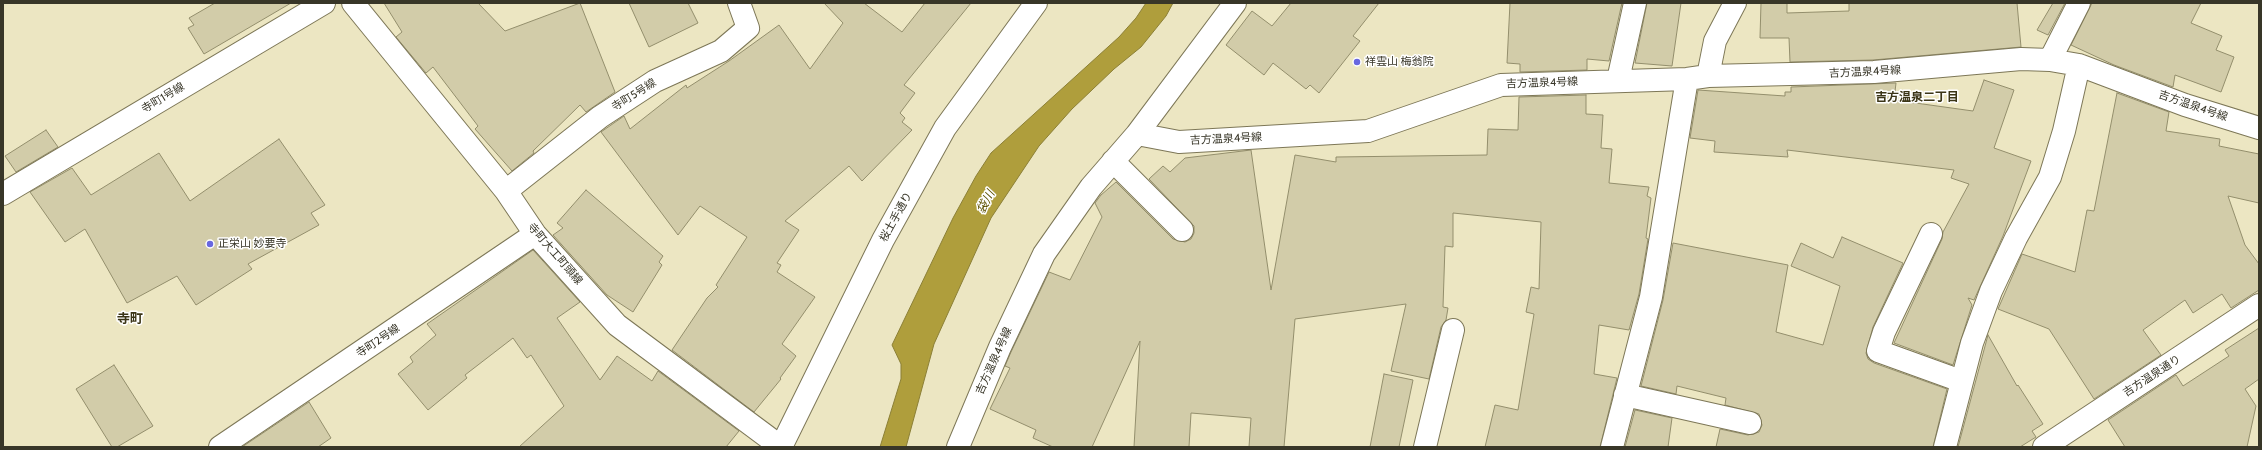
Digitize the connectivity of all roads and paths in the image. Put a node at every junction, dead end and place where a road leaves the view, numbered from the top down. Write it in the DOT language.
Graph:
graph roads {
  1 [pos="324,3"];
  2 [pos="353,3"];
  3 [pos="739,3"];
  4 [pos="1036,3"];
  5 [pos="1235,3"];
  6 [pos="1636,3"];
  7 [pos="1734,3"];
  8 [pos="2079,3"];
  9 [pos="2050,60"];
  10 [pos="2079,65"];
  11 [pos="1708,76"];
  12 [pos="1687,79"];
  13 [pos="1618,80"];
  14 [pos="2259,128"];
  15 [pos="1137,134"];
  16 [pos="1113,161"];
  17 [pos="506,191"];
  18 [pos="3,194"];
  19 [pos="1182,230"];
  20 [pos="535,234"];
  21 [pos="1931,234"];
  22 [pos="2259,305"];
  23 [pos="1453,330"];
  24 [pos="1961,381"];
  25 [pos="1625,395"];
  26 [pos="1750,423"];
  27 [pos="220,447"];
  28 [pos="781,447"];
  29 [pos="958,447"];
  30 [pos="1425,447"];
  31 [pos="1612,447"];
  32 [pos="1945,447"];
  33 [pos="2044,447"];
  1 -- 18 [label="street, 寺町1号線"];
  2 -- 17 [label="street, 寺町大工町頭線"];
  3 -- 17 [label="street, 寺町5号線"];
  4 -- 28 [label="street, 桜土手通り"];
  5 -- 15 [label="street"];
  6 -- 13 [label="street"];
  7 -- 11 [label="street"];
  8 -- 9 [label="street"];
  9 -- 10 [label="street, 吉方温泉4号線"];
  9 -- 11 [label="street, 吉方温泉4号線"];
  10 -- 14 [label="street, 吉方温泉4号線"];
  10 -- 24 [label="street"];
  11 -- 12 [label="street, 吉方温泉4号線"];
  12 -- 13 [label="street, 吉方温泉4号線"];
  12 -- 25 [label="street"];
  13 -- 15 [label="street, 吉方温泉4号線"];
  15 -- 16 [label="street, 吉方温泉4号線"];
  16 -- 19 [label="street"];
  16 -- 29 [label="street, 吉方温泉4号線"];
  17 -- 20 [label="street, 寺町大工町頭線"];
  20 -- 27 [label="street, 寺町2号線"];
  20 -- 28 [label="street, 寺町大工町頭線"];
  21 -- 24 [label="street"];
  22 -- 33 [label="street, 吉方温泉通り"];
  23 -- 30 [label="street"];
  24 -- 32 [label="street"];
  25 -- 26 [label="street"];
  25 -- 31 [label="street"];
}
